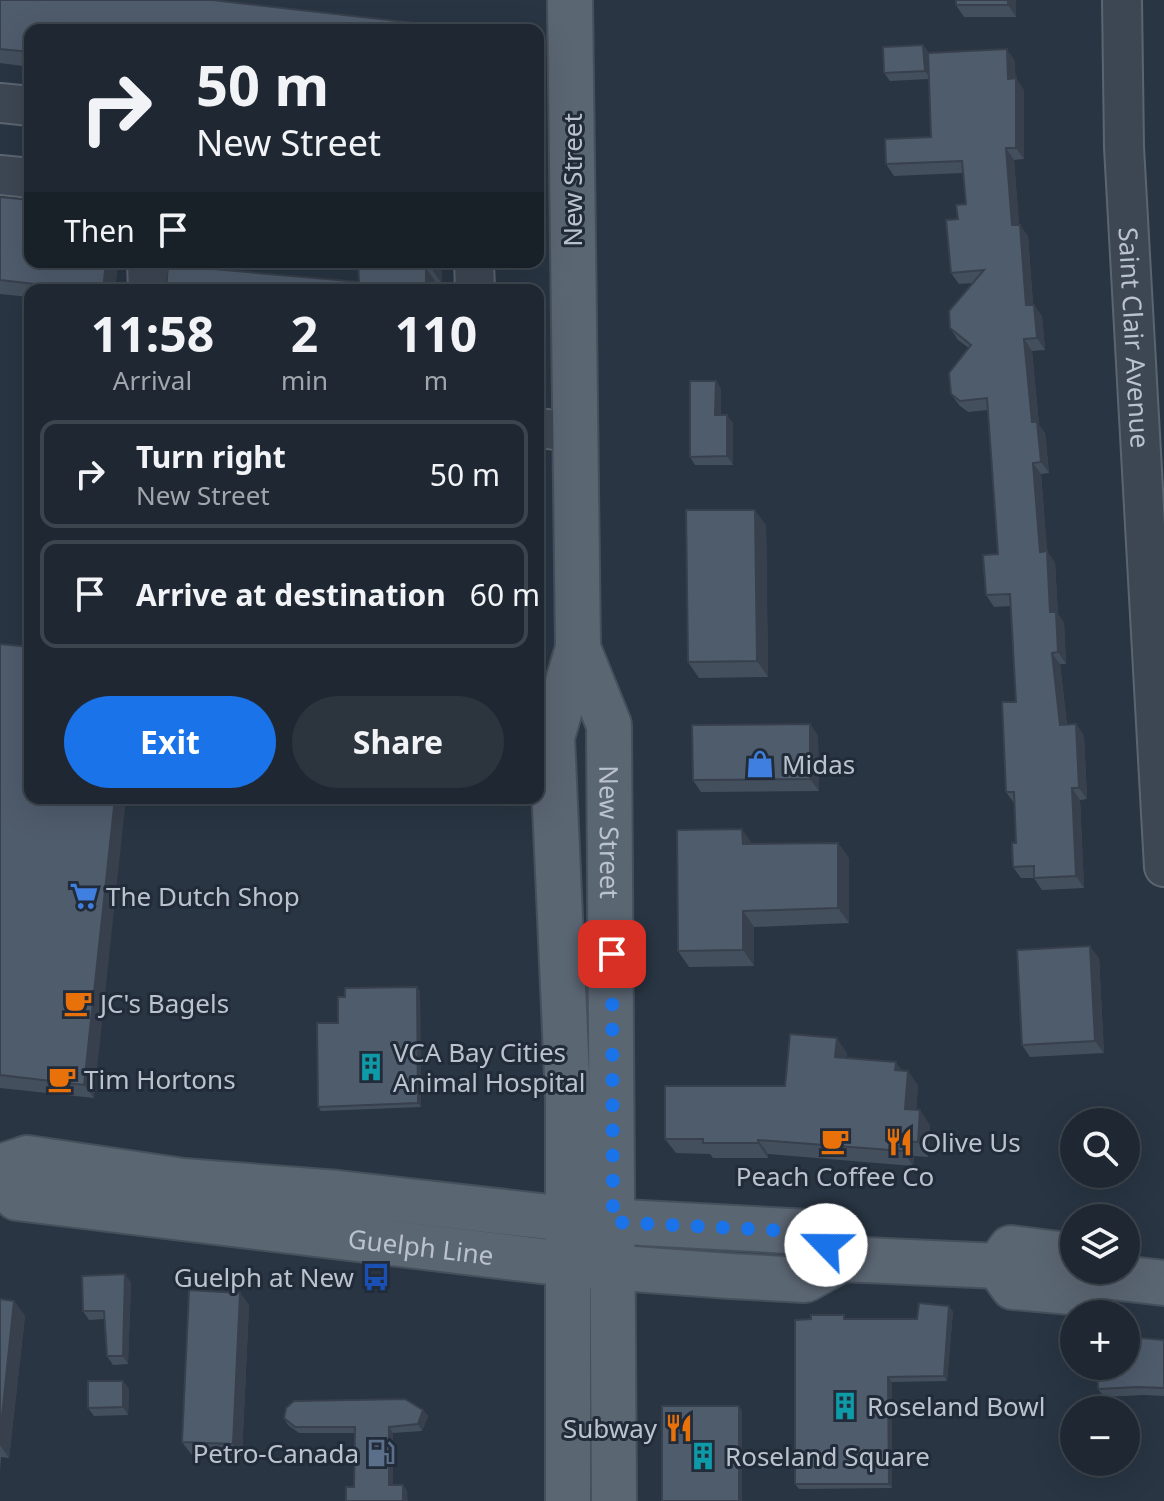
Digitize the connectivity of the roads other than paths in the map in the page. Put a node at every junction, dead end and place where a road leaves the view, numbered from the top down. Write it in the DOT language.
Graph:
graph roads {
  1 [pos="570,0"];
  2 [pos="1122,0"];
  3 [pos="0,103"];
  4 [pos="24,105"];
  5 [pos="0,175"];
  6 [pos="24,177"];
  7 [pos="556,430"];
  8 [pos="578,648"];
  9 [pos="1164,867"];
  10 [pos="0,1167"];
  11 [pos="0,1182"];
  12 [pos="567,1219"];
  13 [pos="613,1222"];
  14 [pos="842,1259"];
  15 [pos="566,1264"];
  16 [pos="613,1267"];
  17 [pos="1140,1278"];
  18 [pos="1164,1283"];
  19 [pos="1075,1284"];
  20 [pos="568,1501"];
  21 [pos="614,1501"];
  1 -- 7 [label="main road, New Street"];
  2 -- 9 [label="street, Saint Clair Avenue"];
  3 -- 4 [label="street"];
  5 -- 6 [label="street"];
  7 -- 8 [label="main road, New Street"];
  8 -- 12 [label="main road, New Street"];
  8 -- 13 [label="main road, New Street"];
  10 -- 12 [label="main road, Guelph Line"];
  11 -- 15 [label="main road, Guelph Line"];
  12 -- 13 [label="main road, Guelph Line"];
  12 -- 15 [label="main road, New Street"];
  13 -- 14 [label="main road, Guelph Line"];
  13 -- 16 [label="main road, New Street"];
  14 -- 16 [label="main road, Guelph Line"];
  14 -- 19 [label="main road"];
  15 -- 16 [label="main road, Guelph Line"];
  15 -- 20 [label="main road, New Street"];
  16 -- 21 [label="main road, New Street"];
  17 -- 18 [label="main road"];
}
